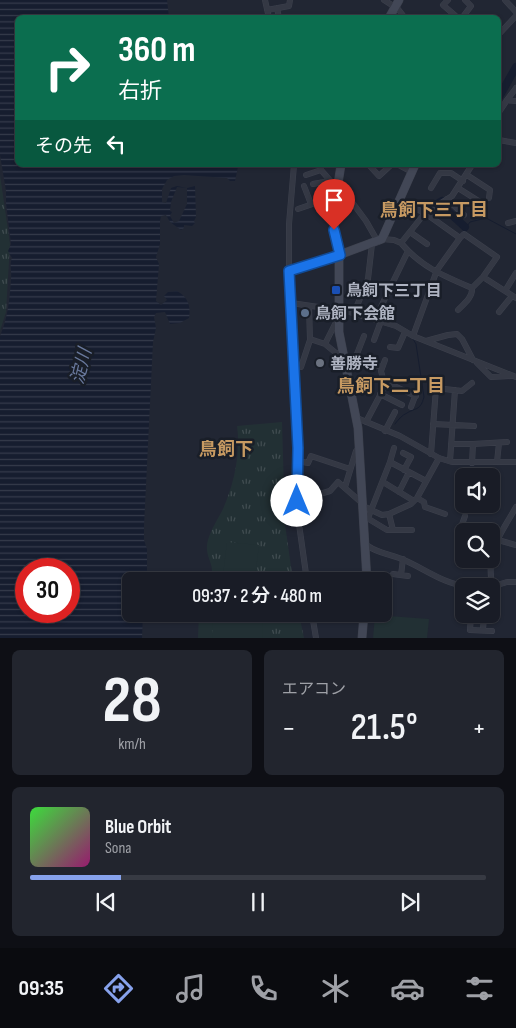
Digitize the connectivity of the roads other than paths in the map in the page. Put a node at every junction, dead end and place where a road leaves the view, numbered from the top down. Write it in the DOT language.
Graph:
graph roads {
  1 [pos="265,0"];
  2 [pos="290,0"];
  3 [pos="384,0"];
  4 [pos="448,0"];
  5 [pos="465,0"];
  6 [pos="508,1"];
  7 [pos="397,3"];
  8 [pos="277,8"];
  9 [pos="267,10"];
  10 [pos="516,12"];
  11 [pos="268,15"];
  12 [pos="278,15"];
  13 [pos="391,15"];
  14 [pos="403,15"];
  15 [pos="455,15"];
  16 [pos="464,15"];
  17 [pos="516,16"];
  18 [pos="501,32"];
  19 [pos="516,88"];
  20 [pos="507,100"];
  21 [pos="516,101"];
  22 [pos="501,109"];
  23 [pos="501,140"];
  24 [pos="516,143"];
  25 [pos="294,167"];
  26 [pos="341,167"];
  27 [pos="371,167"];
  28 [pos="388,167"];
  29 [pos="471,167"];
  30 [pos="413,168"];
  31 [pos="306,175"];
  32 [pos="467,175"];
  33 [pos="461,180"];
  34 [pos="330,181"];
  35 [pos="313,184"];
  36 [pos="304,186"];
  37 [pos="338,186"];
  38 [pos="431,188"];
  39 [pos="458,188"];
  40 [pos="336,196"];
  41 [pos="489,198"];
  42 [pos="447,199"];
  43 [pos="399,202"];
  44 [pos="311,204"];
  45 [pos="485,205"];
  46 [pos="298,208"];
  47 [pos="425,212"];
  48 [pos="464,215"];
  49 [pos="516,221"];
  50 [pos="508,223"];
  51 [pos="410,232"];
  52 [pos="459,237"];
  53 [pos="377,242"];
  54 [pos="401,243"];
  55 [pos="427,244"];
  56 [pos="408,251"];
  57 [pos="340,255"];
  58 [pos="289,271"];
  59 [pos="435,273"];
  60 [pos="515,275"];
  61 [pos="483,277"];
  62 [pos="472,288"];
  63 [pos="505,291"];
  64 [pos="514,297"];
  65 [pos="291,303"];
  66 [pos="309,306"];
  67 [pos="339,310"];
  68 [pos="458,310"];
  69 [pos="500,312"];
  70 [pos="354,313"];
  71 [pos="378,320"];
  72 [pos="339,324"];
  73 [pos="406,332"];
  74 [pos="364,336"];
  75 [pos="413,336"];
  76 [pos="310,339"];
  77 [pos="374,340"];
  78 [pos="425,341"];
  79 [pos="325,344"];
  80 [pos="390,347"];
  81 [pos="344,357"];
  82 [pos="355,360"];
  83 [pos="384,360"];
  84 [pos="474,360"];
  85 [pos="301,367"];
  86 [pos="381,367"];
  87 [pos="515,376"];
  88 [pos="383,381"];
  89 [pos="472,384"];
  90 [pos="455,390"];
  91 [pos="380,394"];
  92 [pos="402,405"];
  93 [pos="411,407"];
  94 [pos="394,412"];
  95 [pos="357,418"];
  96 [pos="366,422"];
  97 [pos="434,424"];
  98 [pos="453,424"];
  99 [pos="474,426"];
  100 [pos="385,431"];
  101 [pos="507,442"];
  102 [pos="499,443"];
  103 [pos="451,444"];
  104 [pos="473,444"];
  105 [pos="360,448"];
  106 [pos="394,448"];
  107 [pos="403,453"];
  108 [pos="432,454"];
  109 [pos="439,458"];
  110 [pos="298,461"];
  111 [pos="450,461"];
  112 [pos="390,462"];
  113 [pos="497,462"];
  114 [pos="516,462"];
  115 [pos="472,463"];
  116 [pos="350,469"];
  117 [pos="407,471"];
  118 [pos="426,481"];
  119 [pos="383,482"];
  120 [pos="345,487"];
  121 [pos="399,492"];
  122 [pos="323,493"];
  123 [pos="415,499"];
  124 [pos="363,504"];
  125 [pos="516,507"];
  126 [pos="371,510"];
  127 [pos="389,514"];
  128 [pos="445,514"];
  129 [pos="465,516"];
  130 [pos="366,519"];
  131 [pos="463,523"];
  132 [pos="393,530"];
  133 [pos="412,530"];
  134 [pos="500,534"];
  135 [pos="500,541"];
  136 [pos="516,545"];
  137 [pos="365,546"];
  138 [pos="403,559"];
  139 [pos="306,572"];
  140 [pos="366,572"];
  141 [pos="393,574"];
  142 [pos="401,575"];
  143 [pos="408,576"];
  144 [pos="516,582"];
  145 [pos="455,584"];
  146 [pos="500,584"];
  147 [pos="313,622"];
  148 [pos="363,622"];
  149 [pos="470,623"];
  150 [pos="483,623"];
  151 [pos="483,630"];
  152 [pos="492,631"];
  153 [pos="316,638"];
  154 [pos="362,638"];
  1 -- 9 [label="street"];
  2 -- 8 [label="street"];
  3 -- 7 [label="street"];
  4 -- 15 [label="street"];
  5 -- 16 [label="street"];
  6 -- 10 [label="street"];
  7 -- 13 [label="street"];
  7 -- 14 [label="street"];
  8 -- 9 [label="street"];
  8 -- 12 [label="street"];
  9 -- 11 [label="street"];
  17 -- 18 [label="street"];
  19 -- 20 [label="street"];
  20 -- 21 [label="street"];
  20 -- 22 [label="street"];
  23 -- 24 [label="street"];
  25 -- 58 [label="street"];
  26 -- 37 [label="street"];
  27 -- 28 [label="street"];
  29 -- 32 [label="street"];
  30 -- 43 [label="street"];
  31 -- 34 [label="street"];
  32 -- 33 [label="street"];
  32 -- 41 [label="street"];
  33 -- 38 [label="street"];
  33 -- 39 [label="street"];
  34 -- 35 [label="street"];
  34 -- 37 [label="street"];
  36 -- 44 [label="street"];
  37 -- 40 [label="street"];
  37 -- 53 [label="street"];
  39 -- 42 [label="street"];
  39 -- 45 [label="street"];
  40 -- 44 [label="street"];
  40 -- 57 [label="street"];
  42 -- 47 [label="street"];
  42 -- 48 [label="street"];
  43 -- 47 [label="street"];
  43 -- 53 [label="street"];
  44 -- 46 [label="street"];
  47 -- 51 [label="street"];
  47 -- 52 [label="street"];
  49 -- 50 [label="street"];
  51 -- 54 [label="street"];
  51 -- 55 [label="street"];
  52 -- 59 [label="street"];
  52 -- 61 [label="street"];
  53 -- 54 [label="street"];
  53 -- 57 [label="street"];
  53 -- 70 [label="street"];
  54 -- 56 [label="street"];
  56 -- 59 [label="street"];
  56 -- 71 [label="street"];
  57 -- 58 [label="street"];
  57 -- 67 [label="street"];
  58 -- 65 [label="street"];
  59 -- 62 [label="street"];
  59 -- 75 [label="street"];
  60 -- 63 [label="street"];
  61 -- 62 [label="street"];
  61 -- 63 [label="street"];
  62 -- 68 [label="street"];
  63 -- 64 [label="street"];
  64 -- 69 [label="street"];
  65 -- 66 [label="street"];
  65 -- 110 [label="street"];
  66 -- 67 [label="street"];
  66 -- 76 [label="street"];
  67 -- 70 [label="street"];
  67 -- 72 [label="street"];
  70 -- 71 [label="street"];
  71 -- 73 [label="street"];
  71 -- 77 [label="street"];
  72 -- 79 [label="street"];
  72 -- 81 [label="street"];
  73 -- 75 [label="street"];
  73 -- 80 [label="street"];
  74 -- 82 [label="street"];
  75 -- 78 [label="street"];
  76 -- 79 [label="street"];
  76 -- 85 [label="street"];
  78 -- 84 [label="street"];
  78 -- 84 [label="street"];
  79 -- 81 [label="street"];
  81 -- 82 [label="street"];
  81 -- 95 [label="street"];
  82 -- 86 [label="street"];
  83 -- 86 [label="street"];
  84 -- 87 [label="street"];
  84 -- 87 [label="street"];
  86 -- 88 [label="street"];
  88 -- 91 [label="street"];
  88 -- 93 [label="street"];
  89 -- 90 [label="street"];
  90 -- 97 [label="street"];
  90 -- 98 [label="street"];
  91 -- 92 [label="street"];
  91 -- 96 [label="street"];
  94 -- 100 [label="street"];
  95 -- 96 [label="street"];
  95 -- 105 [label="street"];
  96 -- 100 [label="street"];
  97 -- 98 [label="street"];
  97 -- 108 [label="street"];
  98 -- 99 [label="street"];
  98 -- 103 [label="street"];
  100 -- 108 [label="street"];
  101 -- 102 [label="street"];
  102 -- 104 [label="street"];
  102 -- 113 [label="street"];
  103 -- 104 [label="street"];
  103 -- 111 [label="street"];
  104 -- 115 [label="street"];
  105 -- 116 [label="street"];
  105 -- 124 [label="street"];
  106 -- 112 [label="street"];
  107 -- 117 [label="street"];
  108 -- 109 [label="street"];
  109 -- 111 [label="street"];
  109 -- 118 [label="street"];
  110 -- 116 [label="street"];
  110 -- 139 [label="street"];
  111 -- 115 [label="street"];
  112 -- 117 [label="street"];
  112 -- 119 [label="street"];
  113 -- 114 [label="street"];
  113 -- 115 [label="street"];
  116 -- 120 [label="street"];
  117 -- 118 [label="street"];
  117 -- 121 [label="street"];
  118 -- 123 [label="street"];
  119 -- 121 [label="street"];
  119 -- 126 [label="street"];
  120 -- 122 [label="street"];
  120 -- 124 [label="street"];
  121 -- 123 [label="street"];
  123 -- 127 [label="street"];
  123 -- 128 [label="street"];
  124 -- 126 [label="street"];
  124 -- 130 [label="street"];
  125 -- 134 [label="street"];
  126 -- 127 [label="street"];
  126 -- 130 [label="street"];
  127 -- 132 [label="street"];
  129 -- 131 [label="street"];
  130 -- 132 [label="street"];
  130 -- 137 [label="street"];
  132 -- 133 [label="street"];
  135 -- 136 [label="street"];
  137 -- 138 [label="street"];
  137 -- 140 [label="street"];
  138 -- 142 [label="street"];
  138 -- 145 [label="street"];
  141 -- 142 [label="street"];
  142 -- 143 [label="street"];
  144 -- 146 [label="street"];
  147 -- 153 [label="street"];
  148 -- 154 [label="street"];
  149 -- 151 [label="street"];
  150 -- 151 [label="street"];
  151 -- 152 [label="street"];
}
